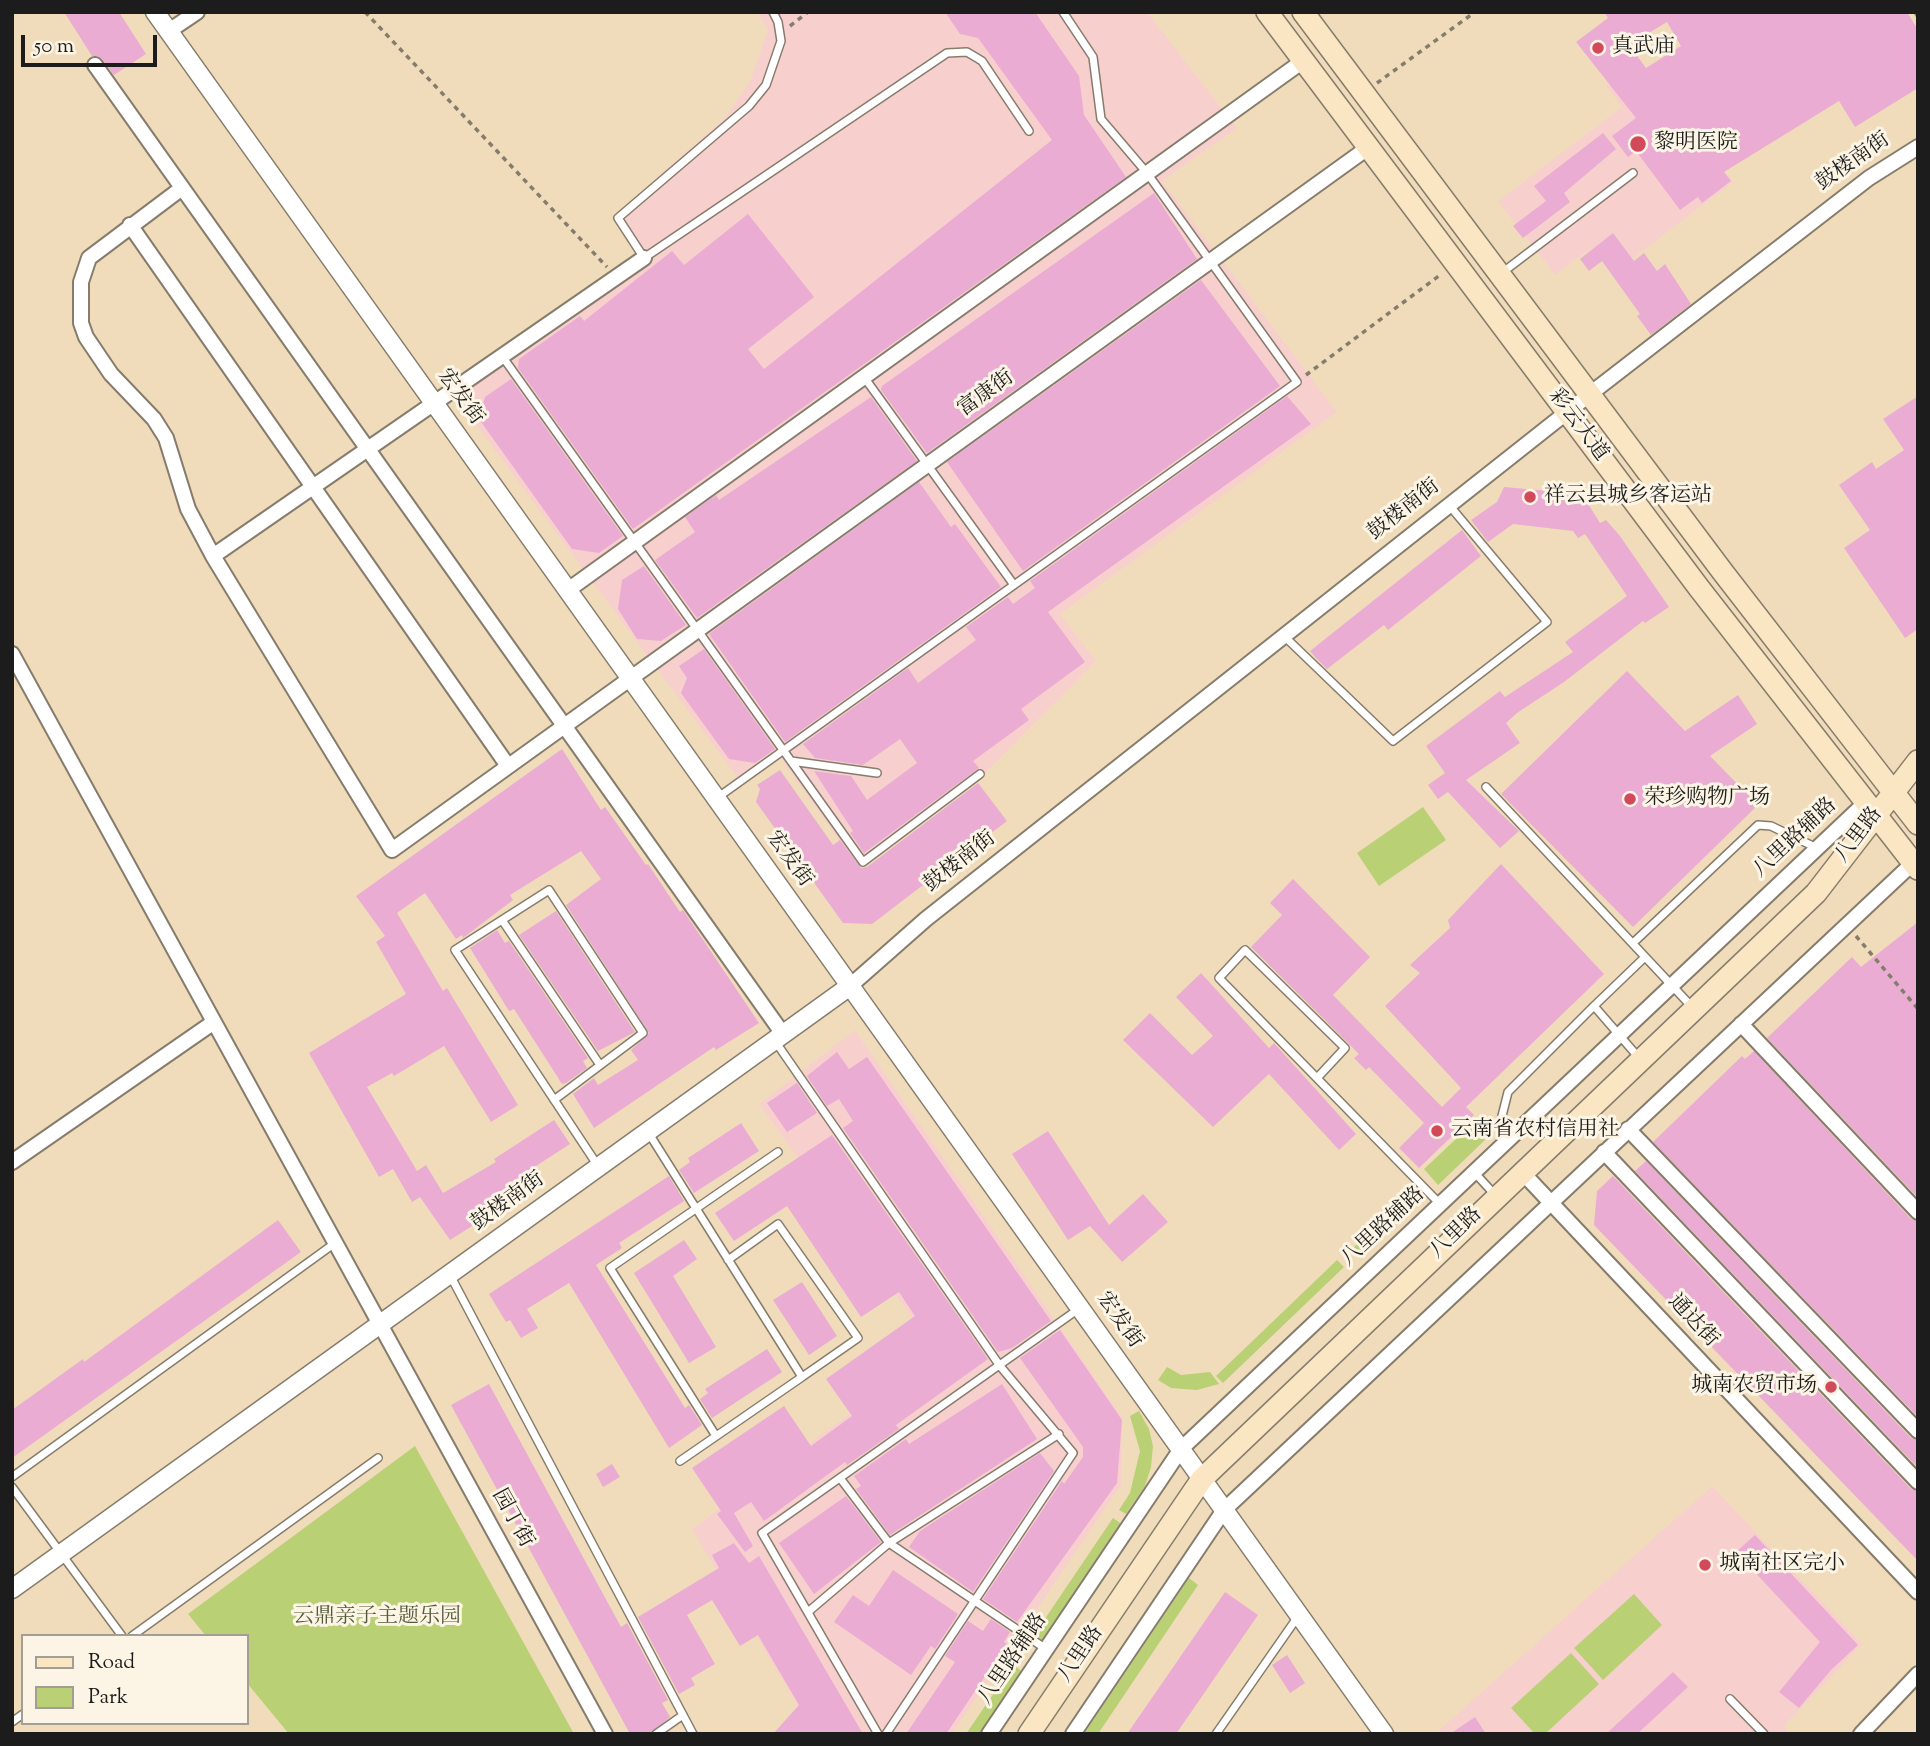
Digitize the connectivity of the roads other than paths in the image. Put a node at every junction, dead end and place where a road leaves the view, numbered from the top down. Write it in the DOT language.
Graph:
graph roads {
  1 [pos="155,12"];
  2 [pos="197,12"];
  3 [pos="773,12"];
  4 [pos="1063,12"];
  5 [pos="1267,12"];
  6 [pos="1303,12"];
  7 [pos="169,31"];
  8 [pos="1303,61"];
  9 [pos="95,65"];
  10 [pos="1029,131"];
  11 [pos="1368,147"];
  12 [pos="1918,147"];
  13 [pos="1147,173"];
  14 [pos="1633,173"];
  15 [pos="182,188"];
  16 [pos="130,225"];
  17 [pos="644,258"];
  18 [pos="1210,261"];
  19 [pos="1499,274"];
  20 [pos="502,356"];
  21 [pos="864,377"];
  22 [pos="1590,394"];
  23 [pos="434,403"];
  24 [pos="1567,412"];
  25 [pos="368,449"];
  26 [pos="927,464"];
  27 [pos="313,487"];
  28 [pos="1449,505"];
  29 [pos="635,542"];
  30 [pos="213,556"];
  31 [pos="1014,585"];
  32 [pos="568,590"];
  33 [pos="697,629"];
  34 [pos="1284,636"];
  35 [pos="12,654"];
  36 [pos="630,678"];
  37 [pos="564,725"];
  38 [pos="784,750"];
  39 [pos="791,761"];
  40 [pos="1918,761"];
  41 [pos="508,766"];
  42 [pos="877,773"];
  43 [pos="980,774"];
  44 [pos="1486,787"];
  45 [pos="1893,792"];
  46 [pos="716,799"];
  47 [pos="1870,809"];
  48 [pos="1918,824"];
  49 [pos="1817,848"];
  50 [pos="1915,866"];
  51 [pos="502,920"];
  52 [pos="1633,943"];
  53 [pos="1645,957"];
  54 [pos="1672,985"];
  55 [pos="850,986"];
  56 [pos="1594,1006"];
  57 [pos="1694,1009"];
  58 [pos="214,1022"];
  59 [pos="1741,1024"];
  60 [pos="1619,1035"];
  61 [pos="779,1037"];
  62 [pos="1641,1059"];
  63 [pos="600,1065"];
  64 [pos="1318,1077"];
  65 [pos="554,1100"];
  66 [pos="1628,1129"];
  67 [pos="648,1132"];
  68 [pos="1513,1136"];
  69 [pos="778,1152"];
  70 [pos="1604,1152"];
  71 [pos="12,1162"];
  72 [pos="598,1167"];
  73 [pos="1474,1172"];
  74 [pos="1522,1172"];
  75 [pos="1496,1197"];
  76 [pos="1550,1202"];
  77 [pos="1440,1204"];
  78 [pos="696,1209"];
  79 [pos="1918,1212"];
  80 [pos="335,1243"];
  81 [pos="728,1260"];
  82 [pos="449,1274"];
  83 [pos="1080,1308"];
  84 [pos="380,1324"];
  85 [pos="1000,1366"];
  86 [pos="802,1377"];
  87 [pos="1918,1431"];
  88 [pos="1059,1434"];
  89 [pos="716,1437"];
  90 [pos="1181,1449"];
  91 [pos="378,1458"];
  92 [pos="680,1461"];
  93 [pos="12,1477"];
  94 [pos="840,1478"];
  95 [pos="1202,1479"];
  96 [pos="1918,1482"];
  97 [pos="12,1487"];
  98 [pos="1224,1510"];
  99 [pos="889,1542"];
  100 [pos="61,1554"];
  101 [pos="12,1589"];
  102 [pos="1918,1592"];
  103 [pos="975,1600"];
  104 [pos="808,1612"];
  105 [pos="1299,1615"];
  106 [pos="121,1634"];
  107 [pos="135,1634"];
  108 [pos="1047,1649"];
  109 [pos="1918,1674"];
  110 [pos="1730,1699"];
  111 [pos="683,1715"];
  112 [pos="605,1734"];
  113 [pos="656,1734"];
  114 [pos="693,1734"];
  115 [pos="878,1734"];
  116 [pos="886,1734"];
  117 [pos="989,1734"];
  118 [pos="1029,1734"];
  119 [pos="1073,1734"];
  120 [pos="1216,1734"];
  121 [pos="1384,1734"];
  122 [pos="1764,1734"];
  123 [pos="1861,1734"];
  1 -- 7 [label="street, 宏发街"];
  2 -- 7 [label="street"];
  3 -- 17 [label="lane"];
  4 -- 13 [label="lane"];
  5 -- 8 [label="main road, 彩云大道"];
  6 -- 19 [label="main road, 彩云大道"];
  7 -- 23 [label="street, 宏发街"];
  8 -- 11 [label="main road, 彩云大道"];
  8 -- 13 [label="street"];
  9 -- 15 [label="street"];
  10 -- 17 [label="lane"];
  11 -- 18 [label="street, 富康街"];
  11 -- 24 [label="main road, 彩云大道"];
  12 -- 22 [label="street, 鼓楼南街"];
  13 -- 18 [label="lane"];
  13 -- 21 [label="street"];
  14 -- 19 [label="lane"];
  15 -- 16 [label="street"];
  15 -- 25 [label="street"];
  16 -- 27 [label="street"];
  16 -- 30 [label="street"];
  17 -- 20 [label="street"];
  18 -- 26 [label="street, 富康街"];
  18 -- 31 [label="lane"];
  19 -- 22 [label="main road, 彩云大道"];
  20 -- 23 [label="street"];
  20 -- 29 [label="lane"];
  21 -- 26 [label="lane"];
  21 -- 29 [label="street"];
  22 -- 24 [label="street, 鼓楼南街"];
  22 -- 45 [label="main road, 彩云大道"];
  23 -- 25 [label="street"];
  23 -- 32 [label="street, 宏发街"];
  24 -- 28 [label="street, 鼓楼南街"];
  24 -- 47 [label="main road, 彩云大道"];
  25 -- 27 [label="street"];
  25 -- 37 [label="street"];
  26 -- 31 [label="lane"];
  26 -- 33 [label="street, 富康街"];
  27 -- 30 [label="street"];
  27 -- 41 [label="street"];
  28 -- 34 [label="street, 鼓楼南街"];
  28 -- 34 [label="lane"];
  29 -- 32 [label="street"];
  29 -- 33 [label="lane"];
  30 -- 41 [label="street, 富康街"];
  31 -- 38 [label="lane"];
  32 -- 36 [label="street, 宏发街"];
  33 -- 36 [label="street, 富康街"];
  33 -- 38 [label="lane"];
  34 -- 55 [label="street, 鼓楼南街"];
  35 -- 58 [label="street, 园丁街"];
  36 -- 37 [label="street, 富康街"];
  36 -- 46 [label="street, 宏发街"];
  37 -- 41 [label="street, 富康街"];
  37 -- 61 [label="street"];
  38 -- 39 [label="lane"];
  38 -- 46 [label="lane"];
  39 -- 42 [label="lane"];
  39 -- 43 [label="lane"];
  40 -- 45 [label="main road, 八里路"];
  44 -- 52 [label="lane"];
  45 -- 47 [label="main road, 八里路"];
  45 -- 48 [label="main road, 彩云大道"];
  46 -- 55 [label="street, 宏发街"];
  47 -- 49 [label="street, 八里路辅路"];
  47 -- 50 [label="main road, 彩云大道"];
  47 -- 57 [label="main road, 八里路"];
  49 -- 52 [label="lane"];
  49 -- 54 [label="street, 八里路辅路"];
  50 -- 59 [label="street"];
  51 -- 63 [label="lane"];
  51 -- 63 [label="lane"];
  51 -- 65 [label="lane"];
  52 -- 53 [label="lane"];
  53 -- 54 [label="lane"];
  53 -- 56 [label="lane"];
  54 -- 57 [label="lane"];
  54 -- 60 [label="street, 八里路辅路"];
  55 -- 61 [label="street, 鼓楼南街"];
  55 -- 83 [label="street, 宏发街"];
  56 -- 60 [label="lane"];
  56 -- 68 [label="lane"];
  57 -- 62 [label="main road, 八里路"];
  58 -- 71 [label="street"];
  58 -- 80 [label="street, 园丁街"];
  59 -- 66 [label="street"];
  59 -- 79 [label="street"];
  60 -- 62 [label="lane"];
  60 -- 68 [label="street, 八里路辅路"];
  61 -- 67 [label="street, 鼓楼南街"];
  61 -- 85 [label="lane"];
  62 -- 74 [label="main road, 八里路"];
  63 -- 65 [label="lane"];
  64 -- 64 [label="lane"];
  64 -- 77 [label="lane"];
  65 -- 72 [label="lane"];
  66 -- 70 [label="street"];
  66 -- 87 [label="street"];
  67 -- 72 [label="street, 鼓楼南街"];
  67 -- 78 [label="lane"];
  68 -- 73 [label="street, 八里路辅路"];
  69 -- 78 [label="lane"];
  70 -- 76 [label="street"];
  70 -- 96 [label="street"];
  72 -- 82 [label="street, 鼓楼南街"];
  73 -- 75 [label="lane"];
  73 -- 77 [label="street, 八里路辅路"];
  74 -- 75 [label="main road, 八里路"];
  74 -- 76 [label="street, 通达街"];
  75 -- 95 [label="main road, 八里路"];
  76 -- 98 [label="street"];
  76 -- 102 [label="street, 通达街"];
  77 -- 90 [label="street, 八里路辅路"];
  78 -- 81 [label="lane"];
  78 -- 89 [label="lane"];
  80 -- 84 [label="street, 园丁街"];
  80 -- 93 [label="lane"];
  81 -- 86 [label="lane"];
  81 -- 86 [label="lane"];
  82 -- 84 [label="street, 鼓楼南街"];
  82 -- 111 [label="lane"];
  83 -- 85 [label="lane"];
  83 -- 90 [label="street, 宏发街"];
  84 -- 100 [label="street, 鼓楼南街"];
  84 -- 112 [label="street, 园丁街"];
  85 -- 88 [label="lane"];
  85 -- 94 [label="lane"];
  86 -- 89 [label="lane"];
  88 -- 99 [label="lane"];
  88 -- 103 [label="lane"];
  89 -- 92 [label="lane"];
  90 -- 95 [label="street, 宏发街"];
  90 -- 108 [label="street, 八里路辅路"];
  91 -- 107 [label="lane"];
  94 -- 99 [label="lane"];
  94 -- 104 [label="lane"];
  95 -- 98 [label="street, 宏发街"];
  95 -- 118 [label="main road, 八里路"];
  97 -- 100 [label="lane"];
  98 -- 105 [label="street, 宏发街"];
  98 -- 119 [label="street"];
  99 -- 103 [label="lane"];
  99 -- 104 [label="lane"];
  100 -- 101 [label="street, 鼓楼南街"];
  100 -- 106 [label="lane"];
  103 -- 108 [label="lane"];
  103 -- 116 [label="lane"];
  104 -- 115 [label="lane"];
  105 -- 120 [label="lane"];
  105 -- 121 [label="street, 宏发街"];
  108 -- 117 [label="street, 八里路辅路"];
  109 -- 123 [label="street"];
  110 -- 122 [label="lane"];
  111 -- 113 [label="lane"];
  111 -- 114 [label="lane"];
}
